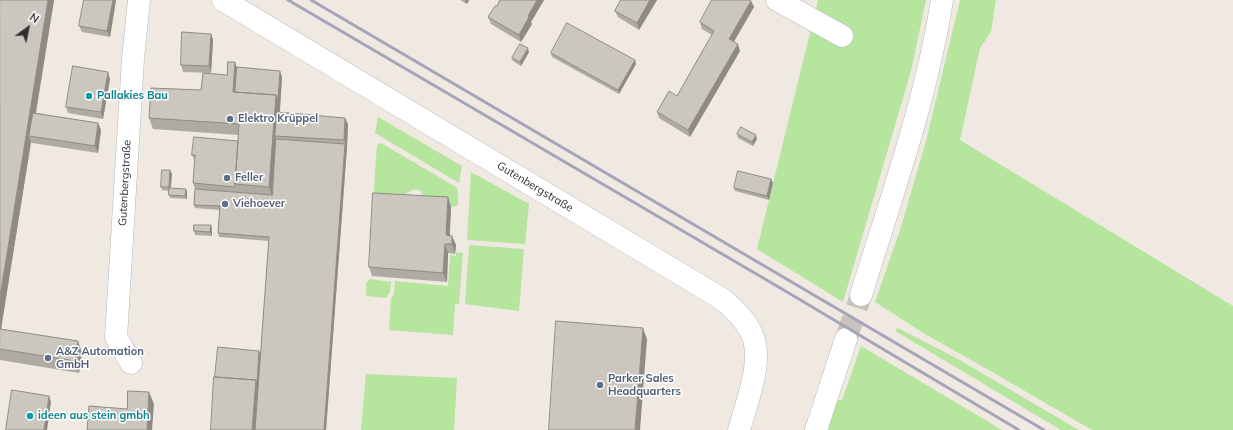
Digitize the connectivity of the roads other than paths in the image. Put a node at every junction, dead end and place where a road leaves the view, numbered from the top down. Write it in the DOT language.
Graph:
graph roads {
  1 [pos="139,0"];
  2 [pos="223,0"];
  3 [pos="777,0"];
  4 [pos="942,0"];
  5 [pos="842,36"];
  6 [pos="861,295"];
  7 [pos="846,339"];
  8 [pos="131,363"];
  9 [pos="739,430"];
  10 [pos="816,430"];
  1 -- 8 [label="street, Gutenbergstraße"];
  2 -- 9 [label="street, Gutenbergstraße"];
  3 -- 5 [label="street"];
  4 -- 6 [label="street"];
  7 -- 10 [label="street"];
}
